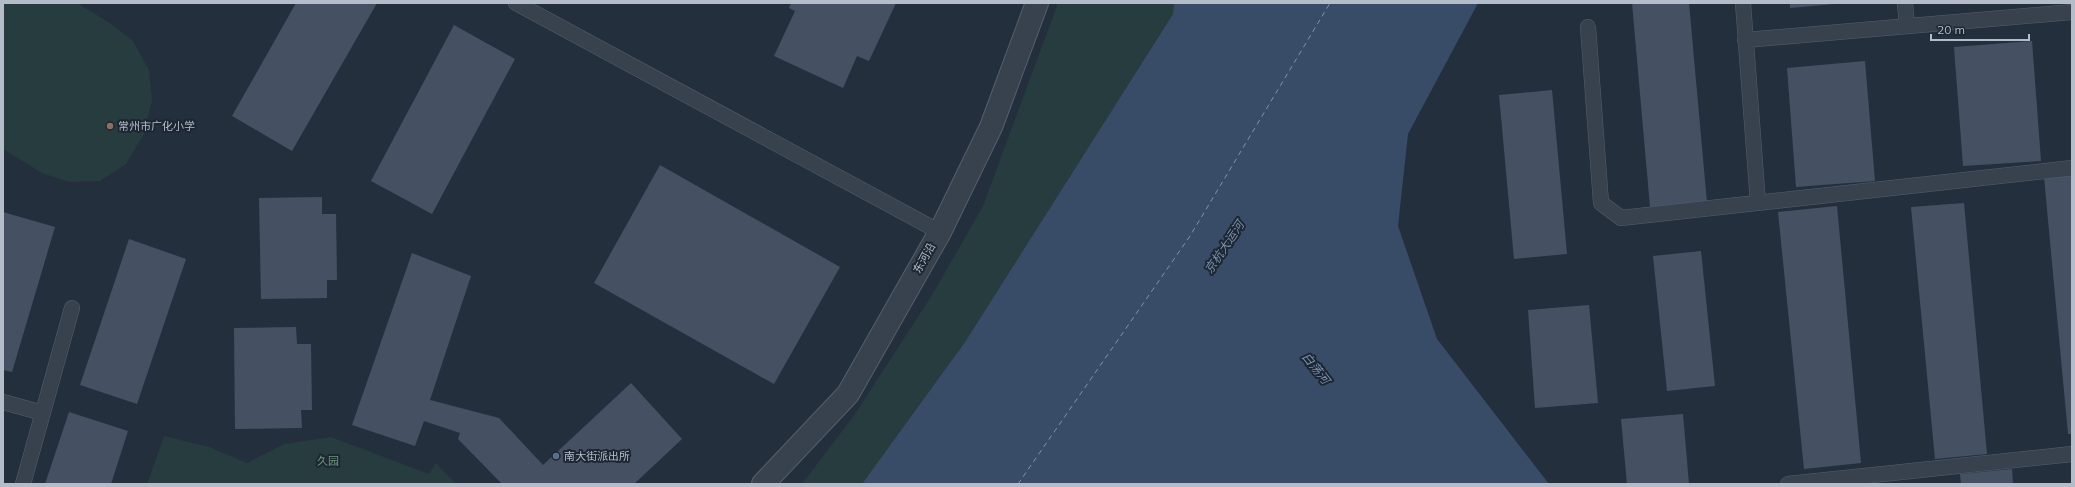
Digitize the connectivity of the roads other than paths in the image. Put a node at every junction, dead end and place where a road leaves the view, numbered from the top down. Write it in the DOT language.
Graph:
graph roads {
  1 [pos="516,3"];
  2 [pos="1037,3"];
  3 [pos="1743,3"];
  4 [pos="1905,3"];
  5 [pos="2056,8"];
  6 [pos="2072,12"];
  7 [pos="1907,26"];
  8 [pos="1588,28"];
  9 [pos="1745,40"];
  10 [pos="2072,168"];
  11 [pos="1758,203"];
  12 [pos="940,232"];
  13 [pos="72,308"];
  14 [pos="3,402"];
  15 [pos="43,413"];
  16 [pos="2072,454"];
  17 [pos="23,484"];
  18 [pos="763,484"];
  19 [pos="1788,484"];
  1 -- 12 [label="lane"];
  2 -- 12 [label="street, 东河沿"];
  3 -- 9 [label="lane"];
  4 -- 7 [label="lane"];
  5 -- 6 [label="lane"];
  5 -- 7 [label="lane"];
  7 -- 9 [label="lane"];
  8 -- 11 [label="lane"];
  9 -- 11 [label="lane"];
  10 -- 11 [label="lane"];
  12 -- 18 [label="street, 东河沿"];
  13 -- 15 [label="lane"];
  14 -- 15 [label="lane"];
  15 -- 17 [label="lane"];
  16 -- 19 [label="lane"];
}
